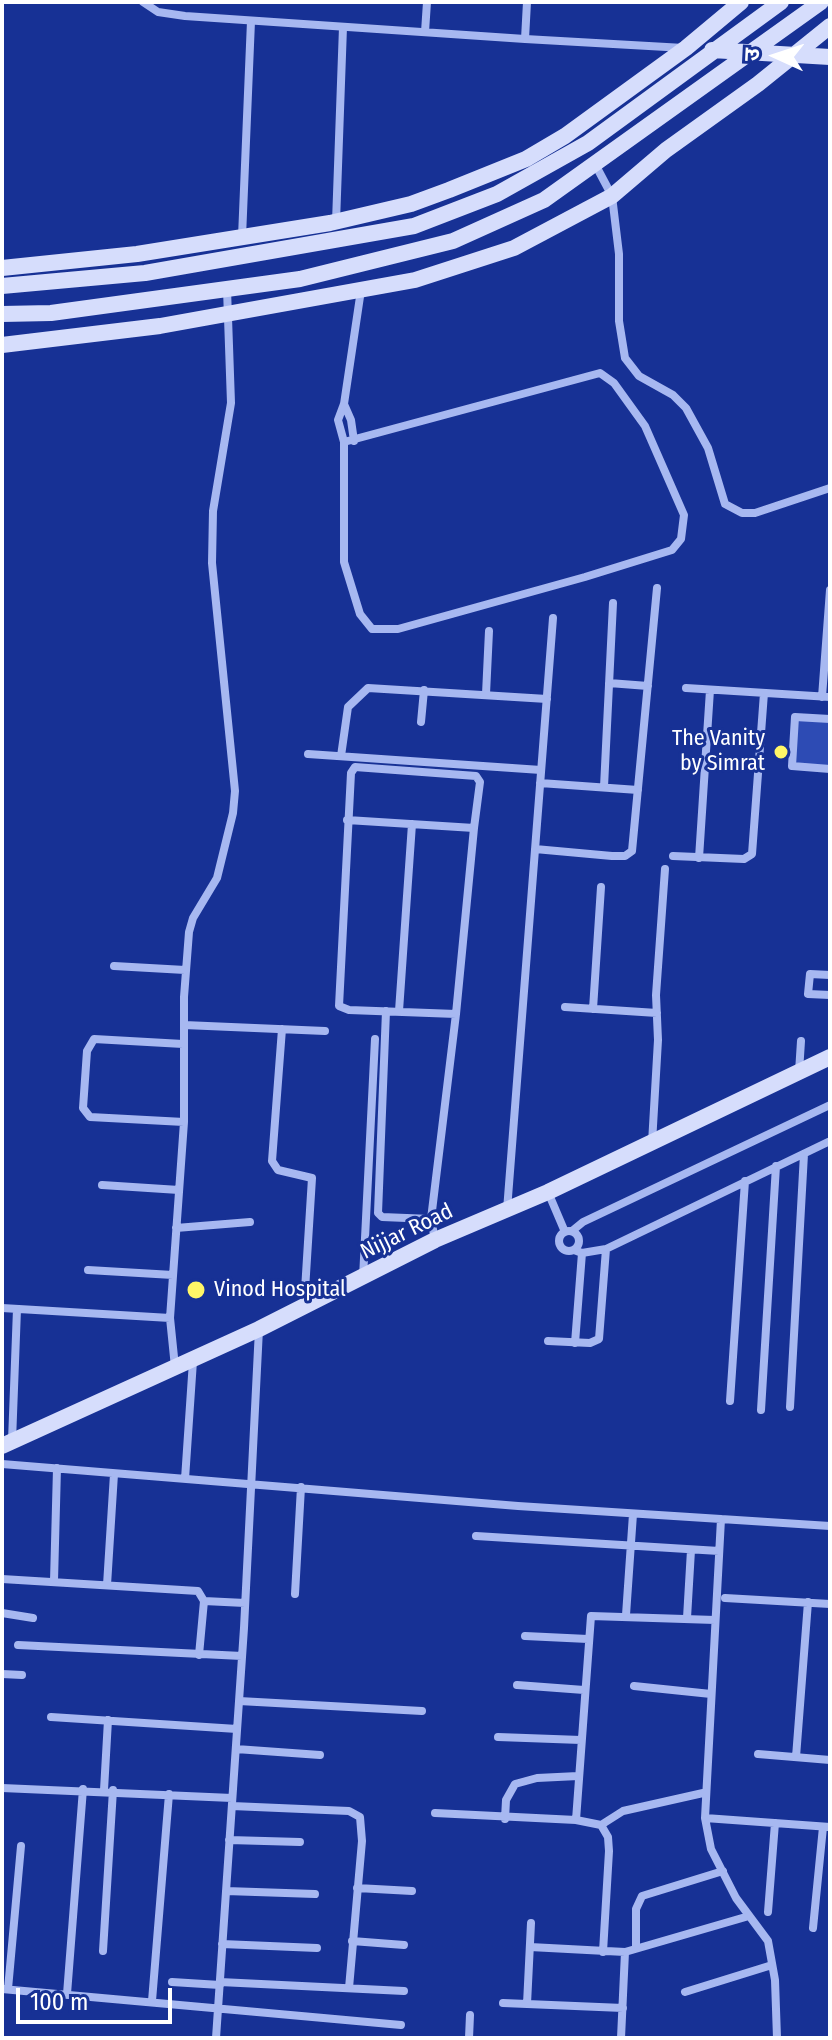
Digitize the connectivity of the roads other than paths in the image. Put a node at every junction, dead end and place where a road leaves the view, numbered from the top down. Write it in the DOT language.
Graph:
graph roads {
  1 [pos="143,2"];
  2 [pos="427,2"];
  3 [pos="527,2"];
  4 [pos="741,2"];
  5 [pos="781,2"];
  6 [pos="821,2"];
  7 [pos="251,21"];
  8 [pos="830,26"];
  9 [pos="343,27"];
  10 [pos="425,32"];
  11 [pos="525,39"];
  12 [pos="686,48"];
  13 [pos="715,51"];
  14 [pos="753,53"];
  15 [pos="795,54"];
  16 [pos="830,57"];
  17 [pos="706,86"];
  18 [pos="720,111"];
  19 [pos="595,164"];
  20 [pos="612,196"];
  21 [pos="336,222"];
  22 [pos="242,237"];
  23 [pos="2,268"];
  24 [pos="2,286"];
  25 [pos="227,289"];
  26 [pos="361,290"];
  27 [pos="230,311"];
  28 [pos="2,314"];
  29 [pos="2,345"];
  30 [pos="344,404"];
  31 [pos="354,441"];
  32 [pos="344,442"];
  33 [pos="830,488"];
  34 [pos="657,588"];
  35 [pos="830,590"];
  36 [pos="613,603"];
  37 [pos="553,618"];
  38 [pos="828,622"];
  39 [pos="489,631"];
  40 [pos="826,681"];
  41 [pos="609,683"];
  42 [pos="648,686"];
  43 [pos="686,688"];
  44 [pos="424,690"];
  45 [pos="710,690"];
  46 [pos="764,693"];
  47 [pos="486,694"];
  48 [pos="826,697"];
  49 [pos="547,699"];
  50 [pos="830,719"];
  51 [pos="421,722"];
  52 [pos="308,754"];
  53 [pos="341,756"];
  54 [pos="830,769"];
  55 [pos="541,770"];
  56 [pos="540,783"];
  57 [pos="604,787"];
  58 [pos="638,790"];
  59 [pos="347,820"];
  60 [pos="412,824"];
  61 [pos="474,828"];
  62 [pos="535,849"];
  63 [pos="673,856"];
  64 [pos="699,858"];
  65 [pos="665,869"];
  66 [pos="601,887"];
  67 [pos="114,966"];
  68 [pos="185,970"];
  69 [pos="830,975"];
  70 [pos="830,995"];
  71 [pos="565,1007"];
  72 [pos="593,1009"];
  73 [pos="386,1011"];
  74 [pos="399,1011"];
  75 [pos="657,1013"];
  76 [pos="456,1014"];
  77 [pos="184,1025"];
  78 [pos="282,1029"];
  79 [pos="325,1031"];
  80 [pos="375,1039"];
  81 [pos="801,1041"];
  82 [pos="183,1044"];
  83 [pos="830,1057"];
  84 [pos="799,1073"];
  85 [pos="830,1105"];
  86 [pos="184,1122"];
  87 [pos="828,1142"];
  88 [pos="652,1143"];
  89 [pos="804,1154"];
  90 [pos="776,1166"];
  91 [pos="745,1181"];
  92 [pos="102,1185"];
  93 [pos="179,1190"];
  94 [pos="548,1192"];
  95 [pos="507,1210"];
  96 [pos="431,1219"];
  97 [pos="250,1222"];
  98 [pos="176,1228"];
  99 [pos="568,1232"];
  100 [pos="435,1240"];
  101 [pos="606,1249"];
  102 [pos="578,1252"];
  103 [pos="88,1270"];
  104 [pos="173,1275"];
  105 [pos="363,1278"];
  106 [pos="304,1307"];
  107 [pos="2,1308"];
  108 [pos="17,1309"];
  109 [pos="170,1318"];
  110 [pos="259,1329"];
  111 [pos="548,1341"];
  112 [pos="575,1343"];
  113 [pos="193,1360"];
  114 [pos="175,1368"];
  115 [pos="730,1401"];
  116 [pos="790,1407"];
  117 [pos="761,1410"];
  118 [pos="7,1444"];
  119 [pos="2,1464"];
  120 [pos="57,1468"];
  121 [pos="114,1474"];
  122 [pos="185,1479"];
  123 [pos="252,1483"];
  124 [pos="301,1487"];
  125 [pos="633,1514"];
  126 [pos="721,1519"];
  127 [pos="830,1526"];
  128 [pos="476,1536"];
  129 [pos="632,1546"];
  130 [pos="691,1550"];
  131 [pos="719,1551"];
  132 [pos="2,1579"];
  133 [pos="54,1581"];
  134 [pos="107,1585"];
  135 [pos="295,1594"];
  136 [pos="725,1598"];
  137 [pos="204,1601"];
  138 [pos="808,1602"];
  139 [pos="245,1603"];
  140 [pos="830,1604"];
  141 [pos="2,1613"];
  142 [pos="626,1615"];
  143 [pos="33,1618"];
  144 [pos="687,1618"];
  145 [pos="715,1620"];
  146 [pos="525,1636"];
  147 [pos="588,1639"];
  148 [pos="18,1645"];
  149 [pos="199,1655"];
  150 [pos="242,1656"];
  151 [pos="2,1674"];
  152 [pos="22,1675"];
  153 [pos="517,1685"];
  154 [pos="634,1686"];
  155 [pos="584,1690"];
  156 [pos="711,1694"];
  157 [pos="239,1701"];
  158 [pos="422,1711"];
  159 [pos="51,1717"];
  160 [pos="108,1720"];
  161 [pos="237,1729"];
  162 [pos="498,1737"];
  163 [pos="581,1740"];
  164 [pos="236,1749"];
  165 [pos="758,1754"];
  166 [pos="320,1755"];
  167 [pos="796,1757"];
  168 [pos="830,1760"];
  169 [pos="578,1776"];
  170 [pos="2,1788"];
  171 [pos="83,1789"];
  172 [pos="108,1790"];
  173 [pos="703,1793"];
  174 [pos="169,1794"];
  175 [pos="232,1802"];
  176 [pos="435,1813"];
  177 [pos="705,1818"];
  178 [pos="505,1819"];
  179 [pos="576,1820"];
  180 [pos="775,1823"];
  181 [pos="601,1825"];
  182 [pos="826,1827"];
  183 [pos="229,1840"];
  184 [pos="300,1842"];
  185 [pos="21,1846"];
  186 [pos="723,1871"];
  187 [pos="357,1888"];
  188 [pos="226,1891"];
  189 [pos="412,1891"];
  190 [pos="315,1894"];
  191 [pos="768,1912"];
  192 [pos="749,1916"];
  193 [pos="531,1923"];
  194 [pos="813,1928"];
  195 [pos="352,1941"];
  196 [pos="222,1944"];
  197 [pos="404,1945"];
  198 [pos="530,1947"];
  199 [pos="317,1948"];
  200 [pos="636,1948"];
  201 [pos="103,1951"];
  202 [pos="603,1952"];
  203 [pos="625,1952"];
  204 [pos="772,1965"];
  205 [pos="172,1982"];
  206 [pos="220,1984"];
  207 [pos="349,1988"];
  208 [pos="5,1989"];
  209 [pos="404,1991"];
  210 [pos="685,1992"];
  211 [pos="67,1994"];
  212 [pos="152,2001"];
  213 [pos="503,2003"];
  214 [pos="527,2004"];
  215 [pos="623,2008"];
  216 [pos="218,2009"];
  217 [pos="470,2015"];
  218 [pos="401,2025"];
  219 [pos="216,2038"];
  220 [pos="469,2038"];
  221 [pos="621,2038"];
  222 [pos="777,2038"];
  1 -- 7 [label="street"];
  2 -- 10 [label="street"];
  3 -- 11 [label="street"];
  4 -- 12 [label="street"];
  5 -- 13 [label="street"];
  6 -- 14 [label="street"];
  7 -- 9 [label="street"];
  7 -- 22 [label="street"];
  8 -- 15 [label="street"];
  9 -- 10 [label="street"];
  9 -- 21 [label="street"];
  10 -- 11 [label="street"];
  11 -- 12 [label="street"];
  12 -- 13 [label="street"];
  12 -- 21 [label="street"];
  13 -- 14 [label="street"];
  13 -- 24 [label="street"];
  14 -- 15 [label="street"];
  14 -- 17 [label="street"];
  15 -- 16 [label="street"];
  15 -- 18 [label="street"];
  17 -- 18 [label="street"];
  17 -- 19 [label="street"];
  18 -- 20 [label="street"];
  19 -- 20 [label="street"];
  19 -- 25 [label="street"];
  20 -- 26 [label="street"];
  20 -- 33 [label="street"];
  21 -- 22 [label="street"];
  22 -- 23 [label="street"];
  25 -- 27 [label="street"];
  25 -- 28 [label="street"];
  26 -- 27 [label="street"];
  26 -- 30 [label="street"];
  27 -- 29 [label="street"];
  27 -- 68 [label="street"];
  30 -- 31 [label="street"];
  30 -- 32 [label="street"];
  31 -- 32 [label="street"];
  31 -- 32 [label="street"];
  34 -- 42 [label="street"];
  35 -- 38 [label="street"];
  36 -- 41 [label="street"];
  37 -- 49 [label="street"];
  38 -- 40 [label="street"];
  39 -- 47 [label="street"];
  40 -- 48 [label="street"];
  41 -- 42 [label="street"];
  41 -- 57 [label="street"];
  42 -- 58 [label="street"];
  43 -- 45 [label="street"];
  44 -- 47 [label="street"];
  44 -- 51 [label="street"];
  44 -- 53 [label="street"];
  45 -- 46 [label="street"];
  45 -- 64 [label="street"];
  46 -- 48 [label="street"];
  46 -- 64 [label="street"];
  47 -- 49 [label="street"];
  49 -- 55 [label="street"];
  50 -- 54 [label="street"];
  52 -- 53 [label="street"];
  53 -- 55 [label="street"];
  55 -- 56 [label="street"];
  56 -- 57 [label="street"];
  56 -- 62 [label="street"];
  57 -- 58 [label="street"];
  58 -- 62 [label="street"];
  59 -- 60 [label="street"];
  59 -- 61 [label="street"];
  59 -- 73 [label="street"];
  60 -- 61 [label="street"];
  60 -- 74 [label="street"];
  61 -- 76 [label="street"];
  62 -- 95 [label="street"];
  63 -- 64 [label="street"];
  65 -- 75 [label="street"];
  66 -- 72 [label="street"];
  67 -- 68 [label="street"];
  68 -- 77 [label="street"];
  69 -- 70 [label="street"];
  71 -- 72 [label="street"];
  72 -- 75 [label="street"];
  73 -- 74 [label="street"];
  73 -- 96 [label="street"];
  74 -- 76 [label="street"];
  75 -- 88 [label="street"];
  76 -- 96 [label="street"];
  77 -- 78 [label="street"];
  77 -- 82 [label="street"];
  78 -- 79 [label="street"];
  78 -- 106 [label="street"];
  80 -- 105 [label="street"];
  81 -- 84 [label="street"];
  82 -- 86 [label="street"];
  82 -- 86 [label="street"];
  83 -- 84 [label="street, Nijjar Road"];
  84 -- 88 [label="street, Nijjar Road"];
  85 -- 99 [label="street"];
  86 -- 93 [label="street"];
  87 -- 89 [label="street"];
  88 -- 94 [label="street, Nijjar Road"];
  89 -- 90 [label="street"];
  89 -- 116 [label="street"];
  90 -- 91 [label="street"];
  90 -- 117 [label="street"];
  91 -- 101 [label="street"];
  91 -- 115 [label="street"];
  92 -- 93 [label="street"];
  93 -- 98 [label="street"];
  94 -- 95 [label="street, Nijjar Road"];
  94 -- 99 [label="street"];
  95 -- 100 [label="street, Nijjar Road"];
  96 -- 100 [label="street"];
  97 -- 98 [label="street"];
  98 -- 104 [label="street"];
  99 -- 102 [label="street"];
  99 -- 102 [label="street"];
  100 -- 105 [label="street, Nijjar Road"];
  101 -- 102 [label="street"];
  101 -- 112 [label="street"];
  102 -- 112 [label="street"];
  103 -- 104 [label="street"];
  104 -- 109 [label="street"];
  105 -- 106 [label="street, Nijjar Road"];
  106 -- 110 [label="street, Nijjar Road"];
  107 -- 108 [label="street"];
  108 -- 109 [label="street"];
  108 -- 118 [label="street"];
  109 -- 114 [label="street"];
  110 -- 113 [label="street, Nijjar Road"];
  110 -- 123 [label="street"];
  111 -- 112 [label="street"];
  113 -- 114 [label="street, Nijjar Road"];
  113 -- 122 [label="street"];
  114 -- 118 [label="street, Nijjar Road"];
  119 -- 120 [label="street"];
  120 -- 121 [label="street"];
  120 -- 133 [label="street"];
  121 -- 122 [label="street"];
  121 -- 134 [label="street"];
  122 -- 123 [label="street"];
  123 -- 124 [label="street"];
  123 -- 139 [label="street"];
  124 -- 125 [label="street"];
  124 -- 135 [label="street"];
  125 -- 126 [label="street"];
  125 -- 129 [label="street"];
  126 -- 127 [label="street"];
  126 -- 131 [label="street"];
  128 -- 129 [label="street"];
  129 -- 130 [label="street"];
  129 -- 142 [label="street"];
  130 -- 131 [label="street"];
  130 -- 144 [label="street"];
  131 -- 145 [label="street"];
  132 -- 133 [label="street"];
  133 -- 134 [label="street"];
  134 -- 137 [label="street"];
  136 -- 138 [label="street"];
  137 -- 139 [label="street"];
  137 -- 149 [label="street"];
  138 -- 140 [label="street"];
  138 -- 167 [label="street"];
  139 -- 150 [label="street"];
  141 -- 143 [label="street"];
  142 -- 144 [label="street"];
  142 -- 147 [label="street"];
  144 -- 145 [label="street"];
  145 -- 156 [label="street"];
  146 -- 147 [label="street"];
  147 -- 155 [label="street"];
  148 -- 149 [label="street"];
  149 -- 150 [label="street"];
  150 -- 157 [label="street"];
  151 -- 152 [label="street"];
  153 -- 155 [label="street"];
  154 -- 156 [label="street"];
  155 -- 163 [label="street"];
  156 -- 173 [label="street"];
  157 -- 158 [label="street"];
  157 -- 161 [label="street"];
  159 -- 160 [label="street"];
  160 -- 161 [label="street"];
  160 -- 172 [label="street"];
  161 -- 164 [label="street"];
  162 -- 163 [label="street"];
  163 -- 169 [label="street"];
  164 -- 166 [label="street"];
  164 -- 175 [label="street"];
  165 -- 167 [label="street"];
  167 -- 168 [label="street"];
  169 -- 178 [label="street"];
  169 -- 179 [label="street"];
  170 -- 171 [label="street"];
  171 -- 172 [label="street"];
  171 -- 211 [label="street"];
  172 -- 174 [label="street"];
  172 -- 201 [label="street"];
  173 -- 177 [label="street"];
  173 -- 181 [label="street"];
  174 -- 175 [label="street"];
  174 -- 212 [label="street"];
  175 -- 183 [label="street"];
  175 -- 187 [label="street"];
  176 -- 178 [label="street"];
  177 -- 180 [label="street"];
  177 -- 186 [label="street"];
  178 -- 179 [label="street"];
  179 -- 181 [label="street"];
  180 -- 182 [label="street"];
  180 -- 191 [label="street"];
  181 -- 202 [label="street"];
  182 -- 194 [label="street"];
  183 -- 184 [label="street"];
  183 -- 188 [label="street"];
  185 -- 208 [label="street"];
  186 -- 192 [label="street"];
  186 -- 200 [label="street"];
  187 -- 189 [label="street"];
  187 -- 195 [label="street"];
  188 -- 190 [label="street"];
  188 -- 196 [label="street"];
  192 -- 200 [label="street"];
  192 -- 204 [label="street"];
  193 -- 198 [label="street"];
  195 -- 197 [label="street"];
  195 -- 207 [label="street"];
  196 -- 199 [label="street"];
  196 -- 206 [label="street"];
  198 -- 202 [label="street"];
  198 -- 214 [label="street"];
  200 -- 203 [label="street"];
  202 -- 203 [label="street"];
  203 -- 215 [label="street"];
  204 -- 210 [label="street"];
  204 -- 222 [label="street"];
  205 -- 206 [label="street"];
  206 -- 207 [label="street"];
  206 -- 216 [label="street"];
  207 -- 209 [label="street"];
  208 -- 211 [label="street"];
  211 -- 212 [label="street"];
  212 -- 216 [label="street"];
  213 -- 214 [label="street"];
  214 -- 215 [label="street"];
  215 -- 221 [label="street"];
  216 -- 218 [label="street"];
  216 -- 219 [label="street"];
  217 -- 220 [label="street"];
}
